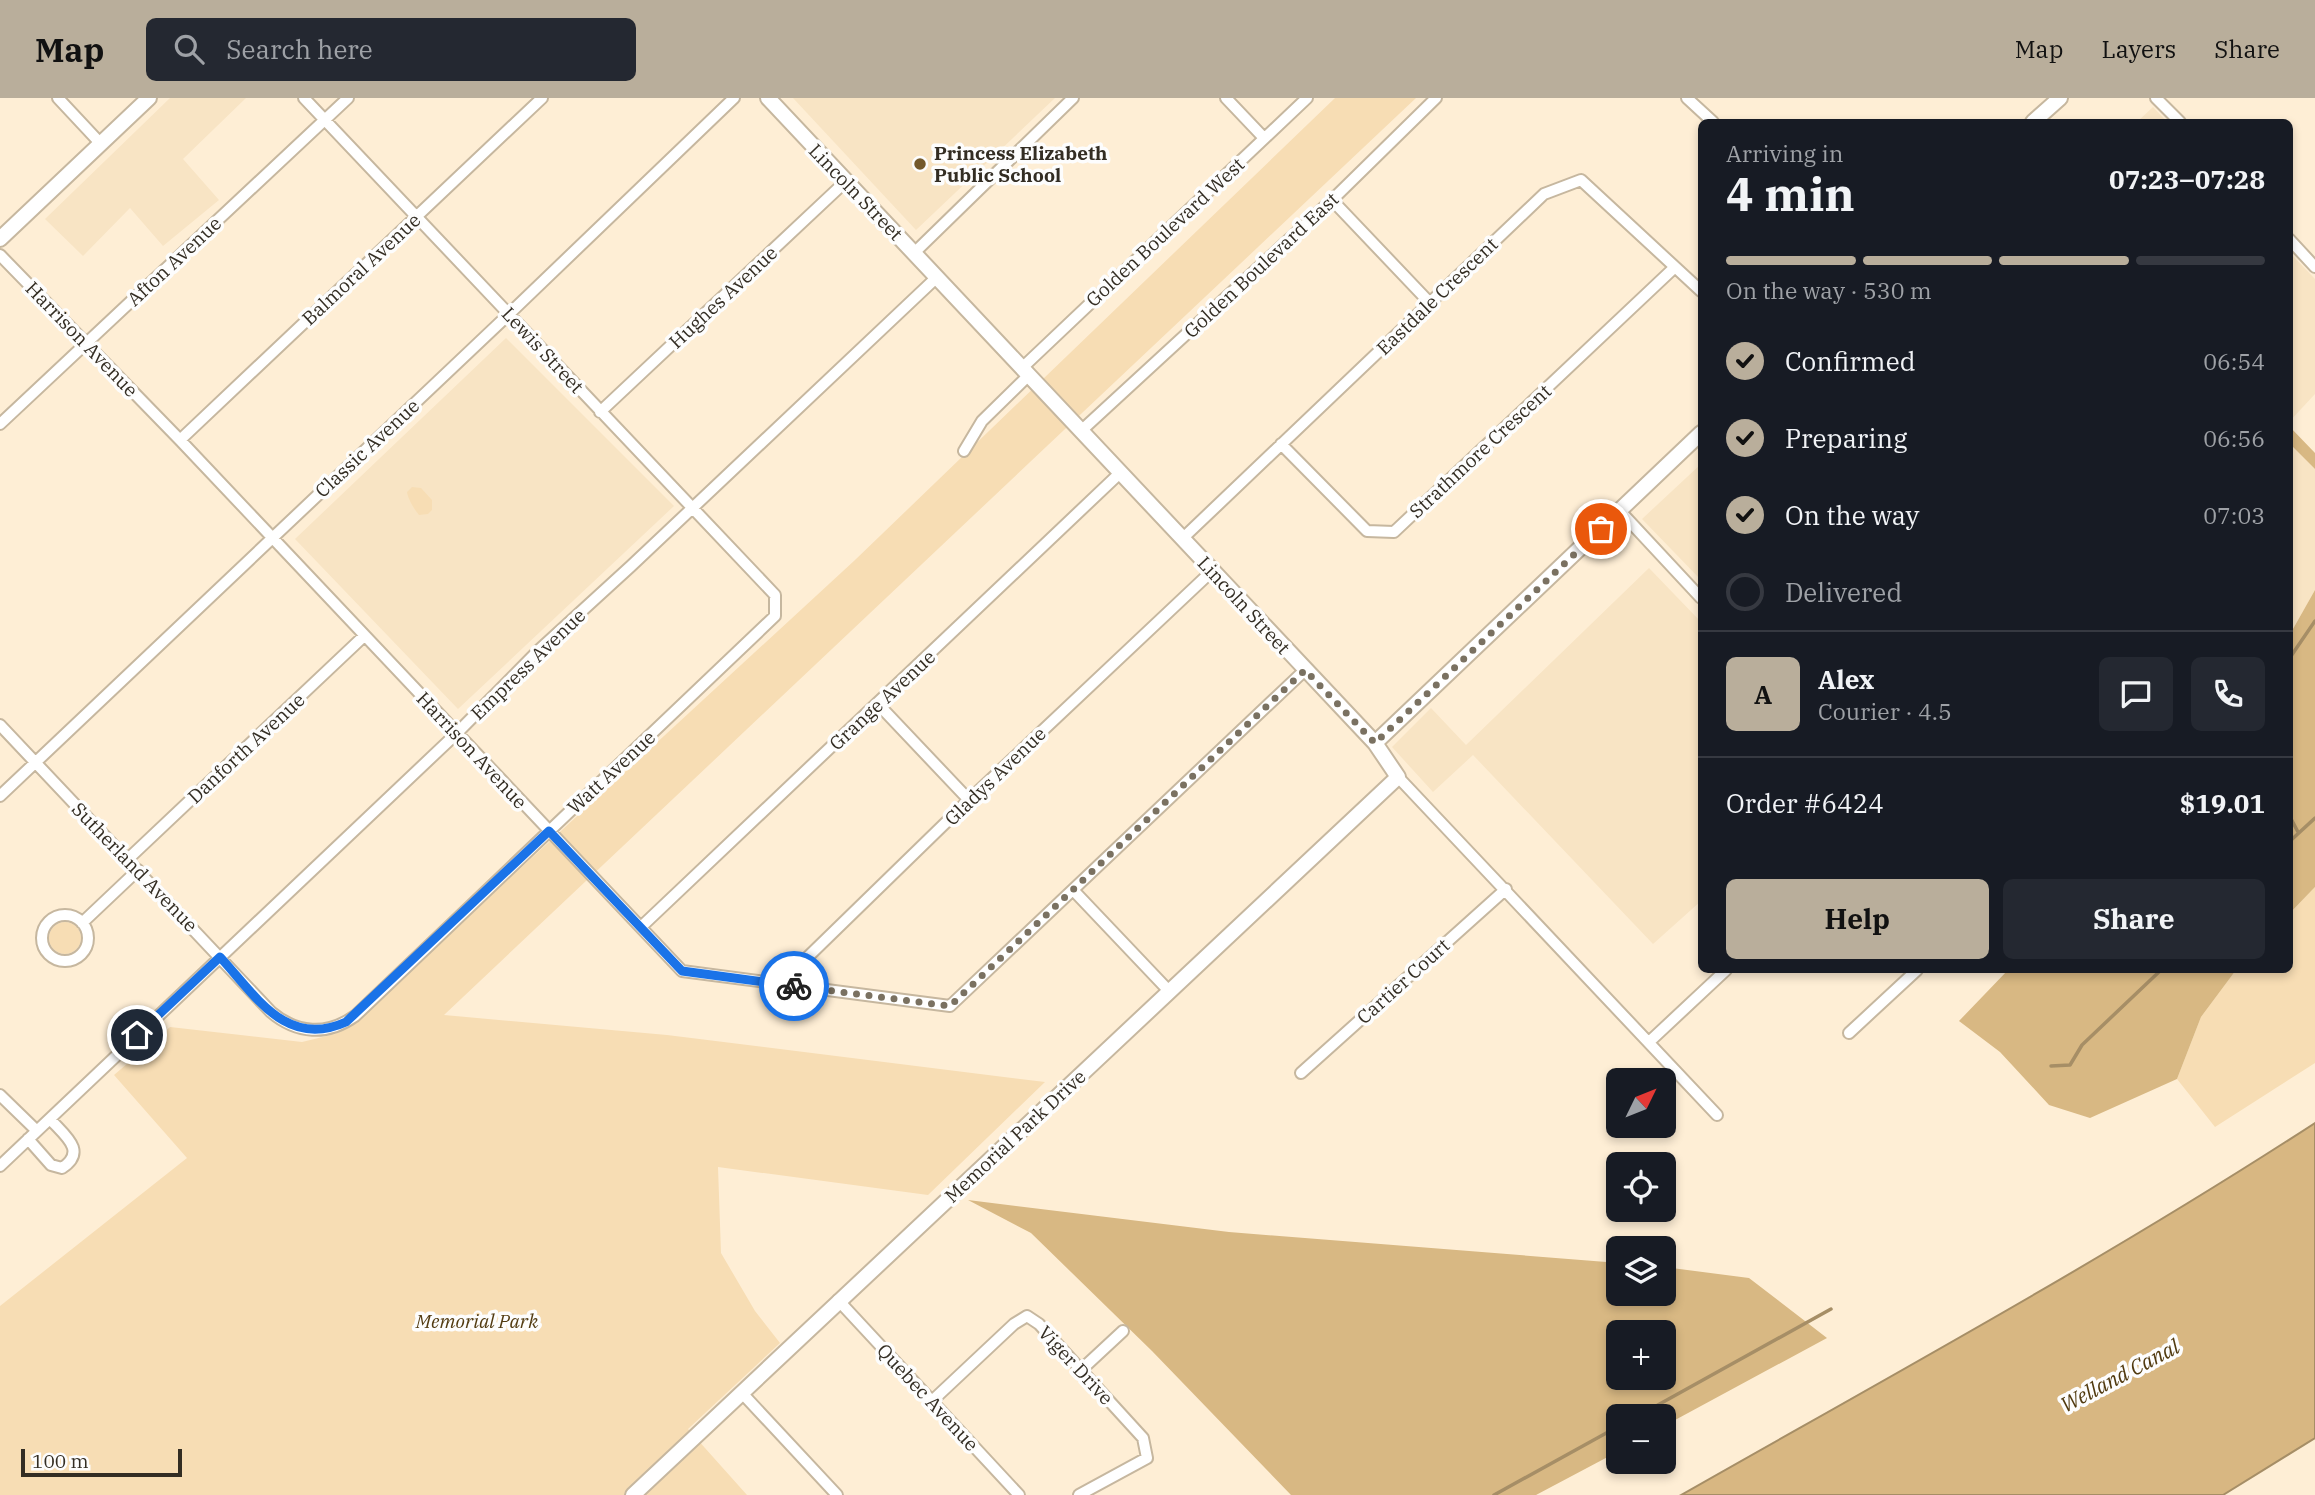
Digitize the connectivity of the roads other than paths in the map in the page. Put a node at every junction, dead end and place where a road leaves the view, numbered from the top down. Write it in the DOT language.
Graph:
graph roads {
  1 [pos="58,98"];
  2 [pos="149,98"];
  3 [pos="304,98"];
  4 [pos="348,98"];
  5 [pos="542,98"];
  6 [pos="734,98"];
  7 [pos="768,98"];
  8 [pos="1073,98"];
  9 [pos="1226,98"];
  10 [pos="1307,98"];
  11 [pos="1436,98"];
  12 [pos="1687,98"];
  13 [pos="2060,98"];
  14 [pos="2156,98"];
  15 [pos="1710,119"];
  16 [pos="2036,119"];
  17 [pos="2177,119"];
  18 [pos="325,120"];
  19 [pos="1264,138"];
  20 [pos="101,144"];
  21 [pos="845,182"];
  22 [pos="1332,200"];
  23 [pos="416,217"];
  24 [pos="2,232"];
  25 [pos="2293,243"];
  26 [pos="914,253"];
  27 [pos="0,255"];
  28 [pos="1675,267"];
  29 [pos="2315,267"];
  30 [pos="936,278"];
  31 [pos="1698,288"];
  32 [pos="1430,302"];
  33 [pos="509,314"];
  34 [pos="86,344"];
  35 [pos="1026,371"];
  36 [pos="600,412"];
  37 [pos="0,424"];
  38 [pos="1082,430"];
  39 [pos="1698,436"];
  40 [pos="180,440"];
  41 [pos="1281,444"];
  42 [pos="964,451"];
  43 [pos="1121,472"];
  44 [pos="693,508"];
  45 [pos="1620,511"];
  46 [pos="1183,538"];
  47 [pos="271,539"];
  48 [pos="1212,571"];
  49 [pos="1698,595"];
  50 [pos="776,605"];
  51 [pos="364,636"];
  52 [pos="1305,670"];
  53 [pos="878,704"];
  54 [pos="0,725"];
  55 [pos="457,733"];
  56 [pos="1375,743"];
  57 [pos="36,763"];
  58 [pos="1398,777"];
  59 [pos="0,796"];
  60 [pos="969,800"];
  61 [pos="549,831"];
  62 [pos="128,859"];
  63 [pos="138,870"];
  64 [pos="1506,888"];
  65 [pos="1074,891"];
  66 [pos="82,923"];
  67 [pos="641,927"];
  68 [pos="220,957"];
  69 [pos="1723,973"];
  70 [pos="1914,973"];
  71 [pos="780,984"];
  72 [pos="1169,991"];
  73 [pos="306,1030"];
  74 [pos="1849,1033"];
  75 [pos="1649,1042"];
  76 [pos="1301,1073"];
  77 [pos="0,1095"];
  78 [pos="1717,1115"];
  79 [pos="50,1119"];
  80 [pos="36,1130"];
  81 [pos="28,1139"];
  82 [pos="0,1166"];
  83 [pos="838,1300"];
  84 [pos="1122,1331"];
  85 [pos="1081,1370"];
  86 [pos="741,1392"];
  87 [pos="932,1401"];
  88 [pos="632,1495"];
  89 [pos="837,1495"];
  90 [pos="1018,1495"];
  91 [pos="1079,1495"];
  1 -- 20 [label="street"];
  2 -- 20 [label="main road"];
  3 -- 18 [label="street, Lewis Street"];
  4 -- 18 [label="street, Afton Avenue"];
  5 -- 23 [label="street, Balmoral Avenue"];
  6 -- 33 [label="street, Classic Avenue"];
  7 -- 21 [label="main road, Lincoln Street"];
  8 -- 26 [label="street"];
  9 -- 19 [label="street"];
  10 -- 19 [label="street, Golden Boulevard West"];
  11 -- 22 [label="street, Golden Boulevard East"];
  12 -- 15 [label="street"];
  13 -- 16 [label="main road"];
  14 -- 17 [label="street"];
  18 -- 23 [label="street, Lewis Street"];
  18 -- 34 [label="street, Afton Avenue"];
  19 -- 35 [label="street, Golden Boulevard West"];
  20 -- 24 [label="main road"];
  21 -- 26 [label="main road, Lincoln Street"];
  21 -- 36 [label="street, Hughes Avenue"];
  22 -- 32 [label="street"];
  22 -- 38 [label="street, Golden Boulevard East"];
  23 -- 33 [label="street, Lewis Street"];
  23 -- 40 [label="street, Balmoral Avenue"];
  25 -- 29 [label="street"];
  26 -- 30 [label="main road, Lincoln Street"];
  27 -- 34 [label="street, Harrison Avenue"];
  28 -- 31 [label="street, Eastdale Crescent"];
  28 -- 32 [label="street, Eastdale Crescent"];
  28 -- 41 [label="street, Strathmore Crescent"];
  30 -- 35 [label="main road, Lincoln Street"];
  30 -- 44 [label="street, Empress Avenue"];
  32 -- 41 [label="street, Eastdale Crescent"];
  33 -- 36 [label="street, Lewis Street"];
  33 -- 47 [label="street, Classic Avenue"];
  34 -- 37 [label="street, Afton Avenue"];
  34 -- 40 [label="street, Harrison Avenue"];
  35 -- 38 [label="main road, Lincoln Street"];
  35 -- 42 [label="street, Golden Boulevard West"];
  36 -- 44 [label="street, Lewis Street"];
  38 -- 43 [label="main road, Lincoln Street"];
  39 -- 45 [label="main road"];
  40 -- 47 [label="street, Harrison Avenue"];
  41 -- 46 [label="street, Eastdale Crescent"];
  43 -- 46 [label="main road, Lincoln Street"];
  43 -- 53 [label="street, Grange Avenue"];
  44 -- 50 [label="street, Lewis Street"];
  44 -- 55 [label="street, Empress Avenue"];
  45 -- 49 [label="street"];
  45 -- 56 [label="main road"];
  46 -- 48 [label="main road, Lincoln Street"];
  47 -- 51 [label="street, Harrison Avenue"];
  47 -- 57 [label="street, Classic Avenue"];
  48 -- 52 [label="main road, Lincoln Street"];
  48 -- 60 [label="street, Gladys Avenue"];
  50 -- 61 [label="street, Watt Avenue"];
  51 -- 55 [label="street, Harrison Avenue"];
  51 -- 62 [label="street, Danforth Avenue"];
  52 -- 56 [label="main road, Lincoln Street"];
  52 -- 65 [label="street, Harrison Avenue"];
  53 -- 60 [label="street"];
  53 -- 67 [label="street, Grange Avenue"];
  54 -- 57 [label="street, Sutherland Avenue"];
  55 -- 61 [label="street, Harrison Avenue"];
  55 -- 68 [label="street, Empress Avenue"];
  56 -- 58 [label="main road, Lincoln Street"];
  57 -- 59 [label="street, Classic Avenue"];
  57 -- 62 [label="street, Sutherland Avenue"];
  58 -- 64 [label="street, Lincoln Street"];
  58 -- 72 [label="main road, Memorial Park Drive"];
  60 -- 71 [label="street, Gladys Avenue"];
  61 -- 67 [label="street, Harrison Avenue"];
  61 -- 73 [label="street, Watt Avenue"];
  62 -- 63 [label="street, Sutherland Avenue"];
  63 -- 66 [label="street"];
  63 -- 68 [label="street, Sutherland Avenue"];
  64 -- 75 [label="street, Lincoln Street"];
  64 -- 76 [label="street, Cartier Court"];
  65 -- 71 [label="street, Harrison Avenue"];
  65 -- 72 [label="street"];
  66 -- 66 [label="street"];
  67 -- 71 [label="street, Harrison Avenue"];
  68 -- 73 [label="street, Sutherland Avenue"];
  68 -- 79 [label="street, Empress Avenue"];
  69 -- 75 [label="street"];
  70 -- 74 [label="street"];
  72 -- 83 [label="main road, Memorial Park Drive"];
  75 -- 78 [label="street, Lincoln Street"];
  77 -- 80 [label="street"];
  79 -- 80 [label="street, Empress Avenue"];
  79 -- 81 [label="street"];
  80 -- 81 [label="street, Empress Avenue"];
  81 -- 82 [label="street, Empress Avenue"];
  83 -- 86 [label="main road, Memorial Park Drive"];
  83 -- 87 [label="street, Quebec Avenue"];
  84 -- 85 [label="street"];
  85 -- 87 [label="street, Viger Drive"];
  85 -- 91 [label="street, Viger Drive"];
  86 -- 88 [label="main road, Memorial Park Drive"];
  86 -- 89 [label="street"];
  87 -- 90 [label="street, Quebec Avenue"];
}
